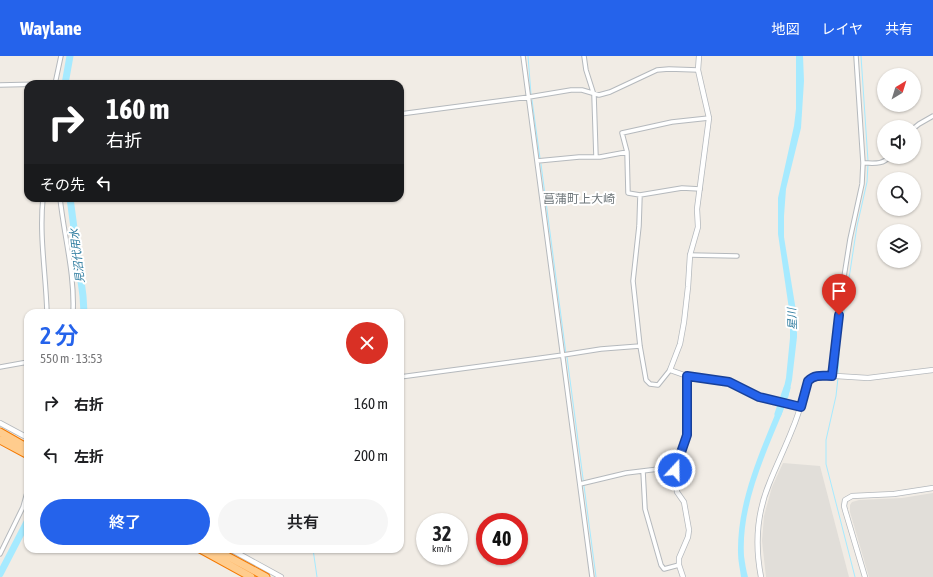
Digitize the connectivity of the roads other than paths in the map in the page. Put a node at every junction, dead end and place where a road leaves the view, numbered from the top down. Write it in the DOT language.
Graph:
graph roads {
  1 [pos="61,56"];
  2 [pos="523,56"];
  3 [pos="584,56"];
  4 [pos="699,56"];
  5 [pos="856,56"];
  6 [pos="698,70"];
  7 [pos="56,80"];
  8 [pos="24,84"];
  9 [pos="0,85"];
  10 [pos="594,95"];
  11 [pos="529,97"];
  12 [pos="404,113"];
  13 [pos="933,116"];
  14 [pos="709,118"];
  15 [pos="921,123"];
  16 [pos="626,152"];
  17 [pos="596,157"];
  18 [pos="537,161"];
  19 [pos="877,162"];
  20 [pos="864,163"];
  21 [pos="700,189"];
  22 [pos="640,195"];
  23 [pos="42,202"];
  24 [pos="61,202"];
  25 [pos="690,255"];
  26 [pos="737,256"];
  27 [pos="47,309"];
  28 [pos="73,309"];
  29 [pos="640,346"];
  30 [pos="563,355"];
  31 [pos="24,363"];
  32 [pos="0,368"];
  33 [pos="670,370"];
  34 [pos="933,370"];
  35 [pos="404,376"];
  36 [pos="687,376"];
  37 [pos="836,377"];
  38 [pos="801,407"];
  39 [pos="0,423"];
  40 [pos="0,432"];
  41 [pos="24,436"];
  42 [pos="0,440"];
  43 [pos="24,446"];
  44 [pos="24,454"];
  45 [pos="675,467"];
  46 [pos="643,471"];
  47 [pos="580,484"];
  48 [pos="933,488"];
  49 [pos="24,503"];
  50 [pos="207,553"];
  51 [pos="221,553"];
  52 [pos="237,553"];
  53 [pos="0,554"];
  54 [pos="679,565"];
  55 [pos="251,577"];
  56 [pos="266,577"];
  57 [pos="281,577"];
  58 [pos="592,577"];
  59 [pos="683,577"];
  60 [pos="761,577"];
  61 [pos="865,577"];
  1 -- 7 [label="street"];
  2 -- 11 [label="street"];
  3 -- 10 [label="street"];
  4 -- 6 [label="street"];
  5 -- 20 [label="street"];
  6 -- 10 [label="street"];
  6 -- 14 [label="street"];
  8 -- 9 [label="street"];
  10 -- 11 [label="street"];
  10 -- 17 [label="street"];
  11 -- 12 [label="street"];
  11 -- 18 [label="street"];
  13 -- 15 [label="street"];
  14 -- 16 [label="street"];
  14 -- 21 [label="street"];
  16 -- 17 [label="street"];
  16 -- 22 [label="street"];
  17 -- 18 [label="street"];
  18 -- 30 [label="street"];
  19 -- 20 [label="street"];
  20 -- 37 [label="street"];
  21 -- 22 [label="street"];
  21 -- 25 [label="street"];
  22 -- 29 [label="street"];
  23 -- 27 [label="street"];
  24 -- 28 [label="street"];
  25 -- 26 [label="street"];
  25 -- 33 [label="street"];
  29 -- 30 [label="street"];
  29 -- 33 [label="street"];
  30 -- 35 [label="street"];
  30 -- 47 [label="street"];
  31 -- 32 [label="street"];
  33 -- 36 [label="street"];
  34 -- 37 [label="street"];
  36 -- 38 [label="street"];
  36 -- 45 [label="street"];
  37 -- 38 [label="street"];
  38 -- 60 [label="street"];
  39 -- 41 [label="street"];
  40 -- 43 [label="highway"];
  42 -- 44 [label="highway"];
  45 -- 46 [label="street"];
  45 -- 54 [label="street"];
  46 -- 47 [label="street"];
  46 -- 54 [label="street"];
  47 -- 58 [label="street"];
  48 -- 61 [label="street"];
  49 -- 53 [label="street"];
  50 -- 55 [label="highway"];
  51 -- 56 [label="highway"];
  52 -- 57 [label="street"];
  54 -- 59 [label="street"];
}
